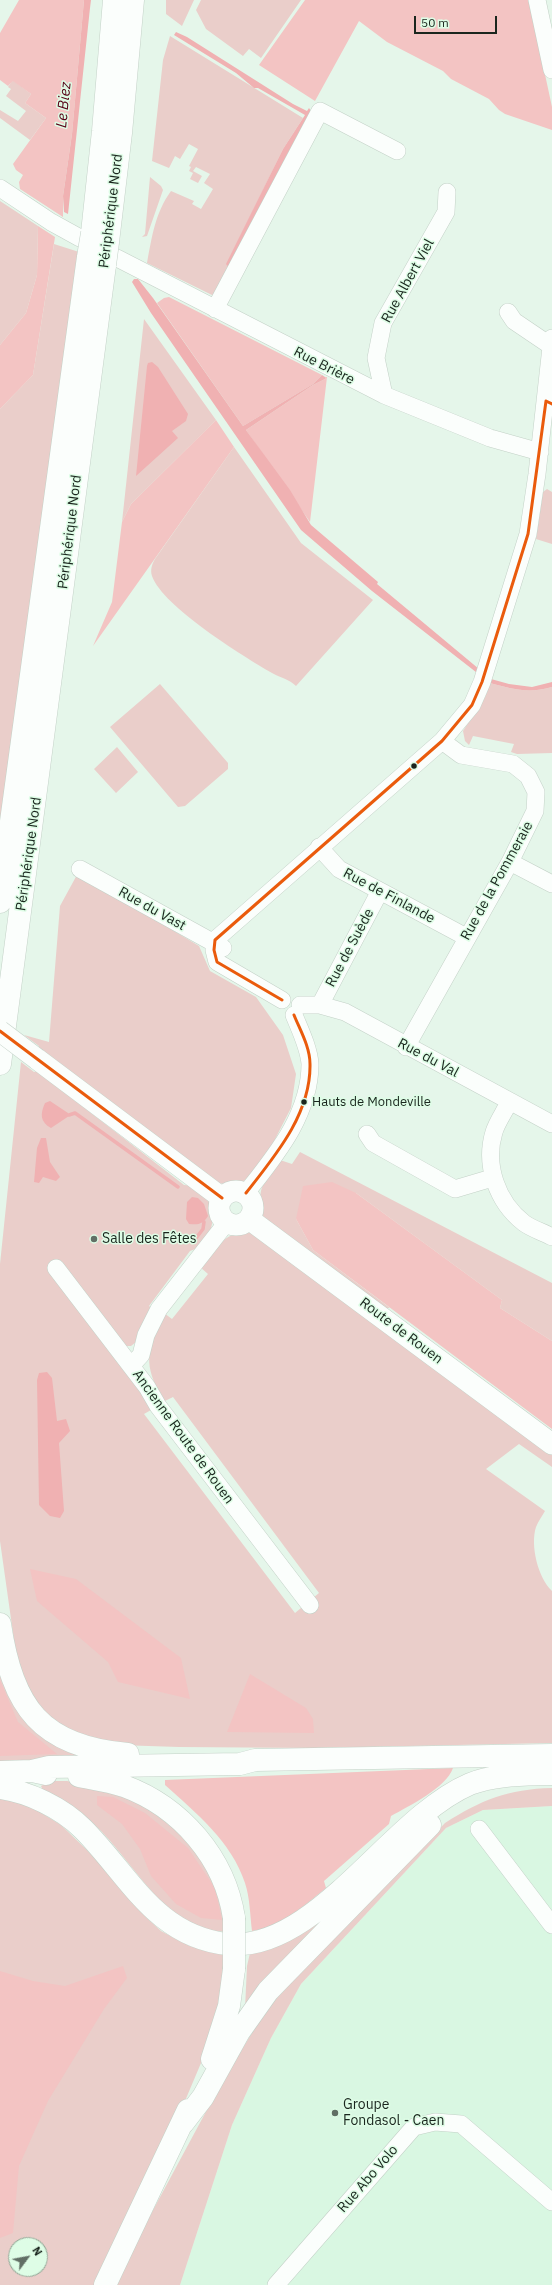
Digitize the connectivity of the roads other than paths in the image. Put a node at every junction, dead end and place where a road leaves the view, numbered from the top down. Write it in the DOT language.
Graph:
graph roads {
  1 [pos="114,0"];
  2 [pos="132,0"];
  3 [pos="537,0"];
  4 [pos="552,70"];
  5 [pos="397,151"];
  6 [pos="0,188"];
  7 [pos="447,192"];
  8 [pos="98,249"];
  9 [pos="215,309"];
  10 [pos="508,312"];
  11 [pos="552,342"];
  12 [pos="550,383"];
  13 [pos="384,395"];
  14 [pos="549,403"];
  15 [pos="545,438"];
  16 [pos="442,741"];
  17 [pos="319,847"];
  18 [pos="510,862"];
  19 [pos="80,869"];
  20 [pos="552,884"];
  21 [pos="380,891"];
  22 [pos="0,902"];
  23 [pos="466,938"];
  24 [pos="219,946"];
  25 [pos="324,998"];
  26 [pos="297,1010"];
  27 [pos="0,1031"];
  28 [pos="406,1047"];
  29 [pos="0,1064"];
  30 [pos="509,1102"];
  31 [pos="552,1124"];
  32 [pos="367,1134"];
  33 [pos="492,1178"];
  34 [pos="246,1193"];
  35 [pos="222,1198"];
  36 [pos="249,1219"];
  37 [pos="227,1222"];
  38 [pos="552,1237"];
  39 [pos="56,1268"];
  40 [pos="131,1366"];
  41 [pos="552,1444"];
  42 [pos="310,1605"];
  43 [pos="0,1624"];
  44 [pos="552,1755"];
  45 [pos="255,1760"];
  46 [pos="32,1771"];
  47 [pos="0,1772"];
  48 [pos="552,1774"];
  49 [pos="552,1780"];
  50 [pos="0,1788"];
  51 [pos="479,1829"];
  52 [pos="552,1925"];
  53 [pos="183,2122"];
  54 [pos="552,2202"];
  55 [pos="105,2285"];
  56 [pos="276,2285"];
  1 -- 8 [label="highway, Périphérique Nord"];
  2 -- 8 [label="highway, Périphérique Nord"];
  3 -- 4 [label="street"];
  5 -- 9 [label="street"];
  6 -- 8 [label="street, Rue Brière"];
  7 -- 13 [label="street, Rue Albert Viel"];
  8 -- 9 [label="street, Rue Brière"];
  8 -- 22 [label="highway, Périphérique Nord"];
  8 -- 29 [label="highway, Périphérique Nord"];
  9 -- 13 [label="street, Rue Brière"];
  10 -- 11 [label="street"];
  11 -- 12 [label="street"];
  12 -- 14 [label="street"];
  13 -- 15 [label="street, Rue Brière"];
  14 -- 15 [label="street"];
  15 -- 16 [label="street"];
  16 -- 17 [label="street"];
  16 -- 18 [label="street, Rue de la Pommeraie"];
  17 -- 21 [label="street, Rue de Finlande"];
  17 -- 24 [label="street"];
  18 -- 20 [label="street"];
  18 -- 23 [label="street, Rue de la Pommeraie"];
  19 -- 24 [label="street, Rue du Vast"];
  21 -- 23 [label="street, Rue de Finlande"];
  21 -- 25 [label="street, Rue de Suède"];
  23 -- 28 [label="street, Rue de la Pommeraie"];
  24 -- 26 [label="street, Rue du Val"];
  25 -- 26 [label="street, Rue du Val"];
  25 -- 28 [label="street, Rue du Val"];
  26 -- 34 [label="street"];
  27 -- 35 [label="main road, bridge"];
  28 -- 30 [label="street, Rue du Val"];
  30 -- 31 [label="street, Rue du Val"];
  30 -- 33 [label="street"];
  32 -- 33 [label="street"];
  33 -- 38 [label="street"];
  34 -- 35 [label="main road"];
  34 -- 36 [label="main road"];
  35 -- 37 [label="main road"];
  36 -- 37 [label="main road"];
  36 -- 41 [label="main road, Route de Rouen"];
  37 -- 40 [label="street"];
  39 -- 40 [label="street, Ancienne Route de Rouen"];
  40 -- 42 [label="street, Ancienne Route de Rouen"];
  43 -- 45 [label="highway"];
  44 -- 45 [label="highway"];
  45 -- 46 [label="highway"];
  46 -- 47 [label="highway"];
  46 -- 53 [label="highway, bridge"];
  48 -- 50 [label="highway"];
  49 -- 53 [label="highway"];
  51 -- 52 [label="street"];
  53 -- 55 [label="highway"];
  54 -- 56 [label="street, Rue Abo Volo"];
}
